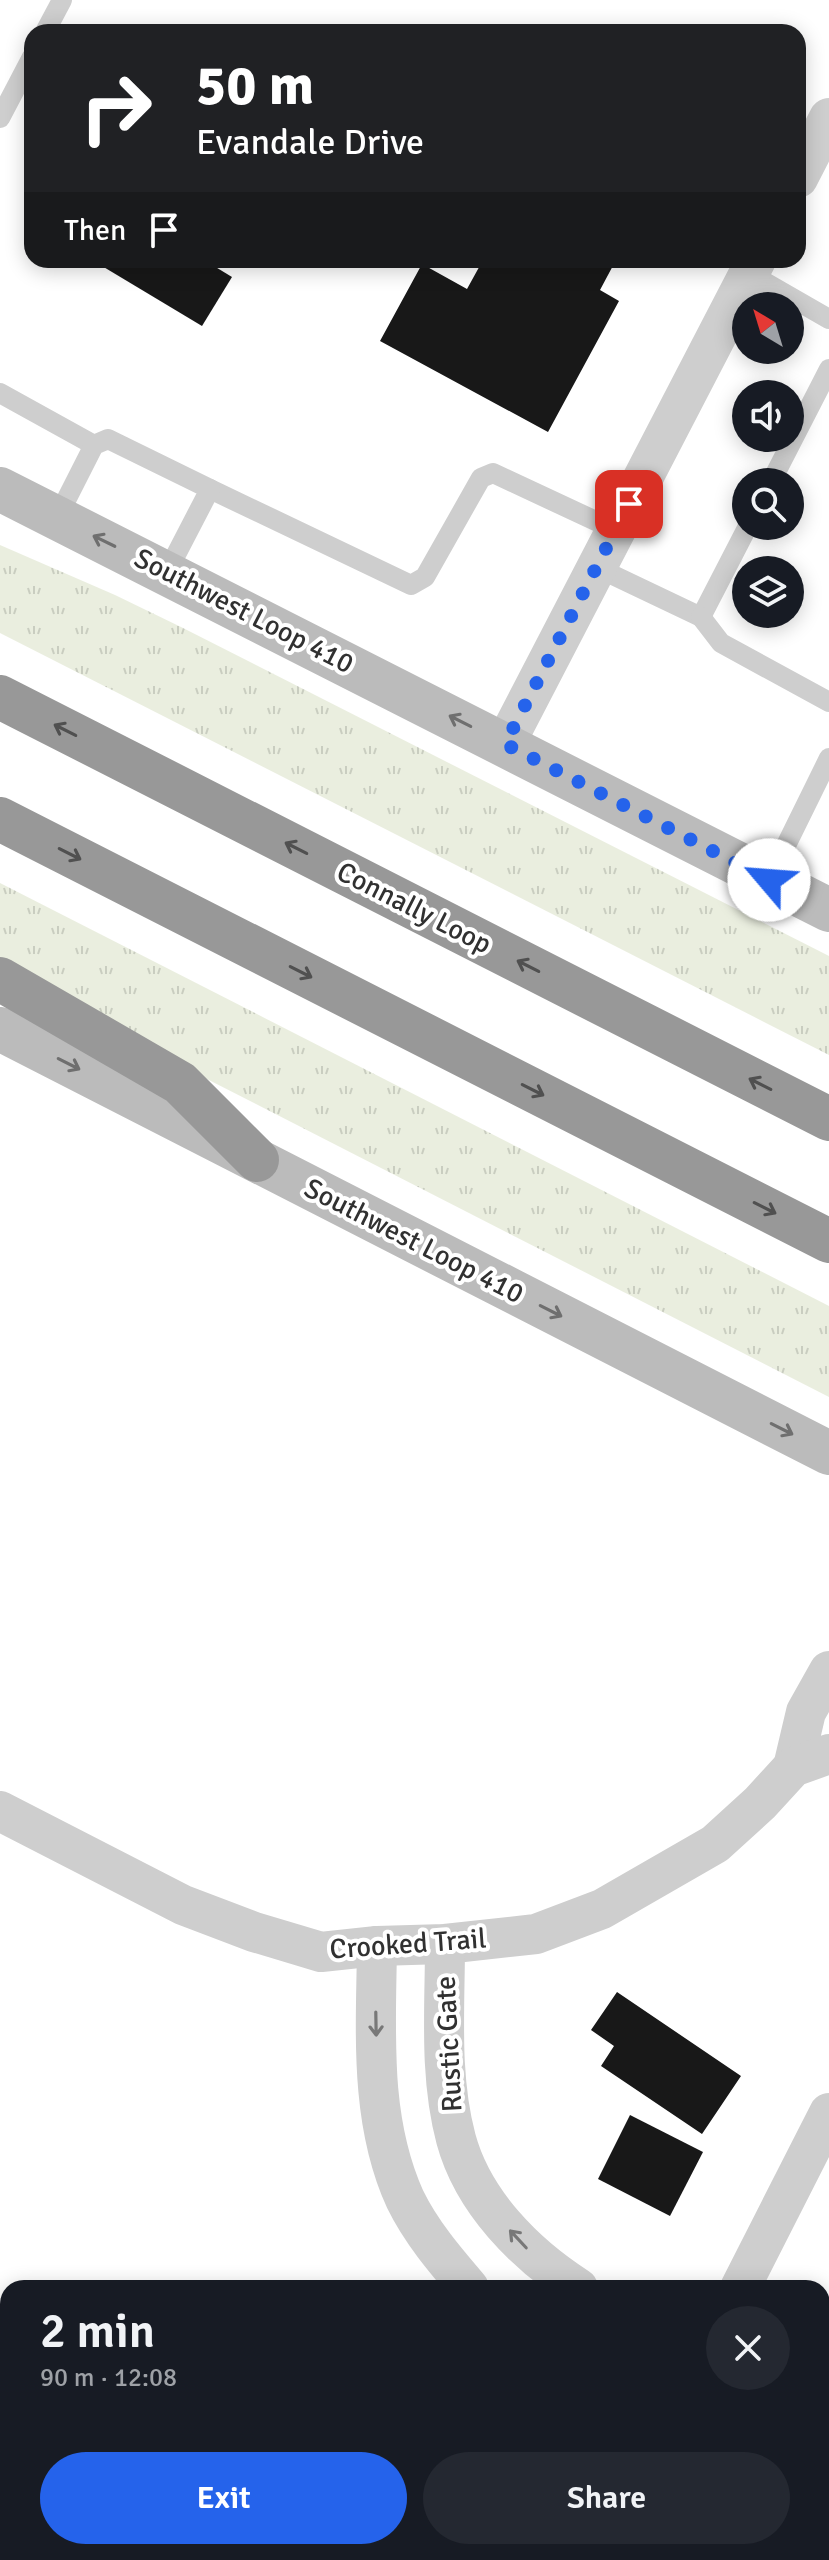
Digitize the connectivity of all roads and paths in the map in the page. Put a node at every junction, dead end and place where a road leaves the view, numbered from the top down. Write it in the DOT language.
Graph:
graph roads {
  1 [pos="62,0"];
  2 [pos="49,24"];
  3 [pos="24,72"];
  4 [pos="0,118"];
  5 [pos="829,118"];
  6 [pos="806,163"];
  7 [pos="751,268"];
  8 [pos="755,268"];
  9 [pos="829,319"];
  10 [pos="829,369"];
  11 [pos="0,393"];
  12 [pos="94,445"];
  13 [pos="778,468"];
  14 [pos="0,489"];
  15 [pos="210,489"];
  16 [pos="57,518"];
  17 [pos="615,530"];
  18 [pos="741,540"];
  19 [pos="596,567"];
  20 [pos="167,572"];
  21 [pos="701,617"];
  22 [pos="0,697"];
  23 [pos="829,702"];
  24 [pos="505,744"];
  25 [pos="829,758"];
  26 [pos="0,819"];
  27 [pos="769,880"];
  28 [pos="829,910"];
  29 [pos="0,979"];
  30 [pos="0,1029"];
  31 [pos="829,1119"];
  32 [pos="257,1160"];
  33 [pos="829,1241"];
  34 [pos="829,1453"];
  35 [pos="829,1671"];
  36 [pos="811,1760"];
  37 [pos="0,1811"];
  38 [pos="445,1944"];
  39 [pos="377,1946"];
  40 [pos="829,2113"];
  41 [pos="462,2280"];
  42 [pos="567,2280"];
  43 [pos="744,2280"];
  1 -- 2 [label="lane"];
  3 -- 4 [label="lane"];
  5 -- 6 [label="street"];
  7 -- 17 [label="street"];
  8 -- 9 [label="lane"];
  10 -- 13 [label="lane"];
  11 -- 12 [label="lane"];
  12 -- 15 [label="lane"];
  12 -- 16 [label="lane"];
  14 -- 16 [label="main road, Southwest Loop 410"];
  15 -- 17 [label="lane"];
  15 -- 20 [label="lane"];
  20 -- 16 [label="main road, Southwest Loop 410, one-way"];
  17 -- 19 [label="street"];
  18 -- 21 [label="lane"];
  19 -- 21 [label="lane"];
  19 -- 24 [label="street"];
  24 -- 20 [label="main road, Southwest Loop 410, one-way"];
  21 -- 23 [label="lane"];
  31 -- 22 [label="highway, Connally Loop, one-way"];
  24 -- 27 [label="main road, Southwest Loop 410"];
  25 -- 27 [label="lane"];
  26 -- 33 [label="highway, one-way"];
  27 -- 28 [label="main road, Southwest Loop 410"];
  29 -- 32 [label="highway"];
  30 -- 32 [label="main road, Southwest Loop 410, one-way"];
  32 -- 34 [label="main road, Southwest Loop 410, one-way"];
  35 -- 36 [label="street, Crooked Trail"];
  36 -- 38 [label="street, Crooked Trail"];
  37 -- 39 [label="street, Crooked Trail"];
  38 -- 39 [label="street, Crooked Trail"];
  42 -- 38 [label="street, Rustic Gate, one-way"];
  39 -- 41 [label="street, one-way"];
  40 -- 43 [label="street"];
}
